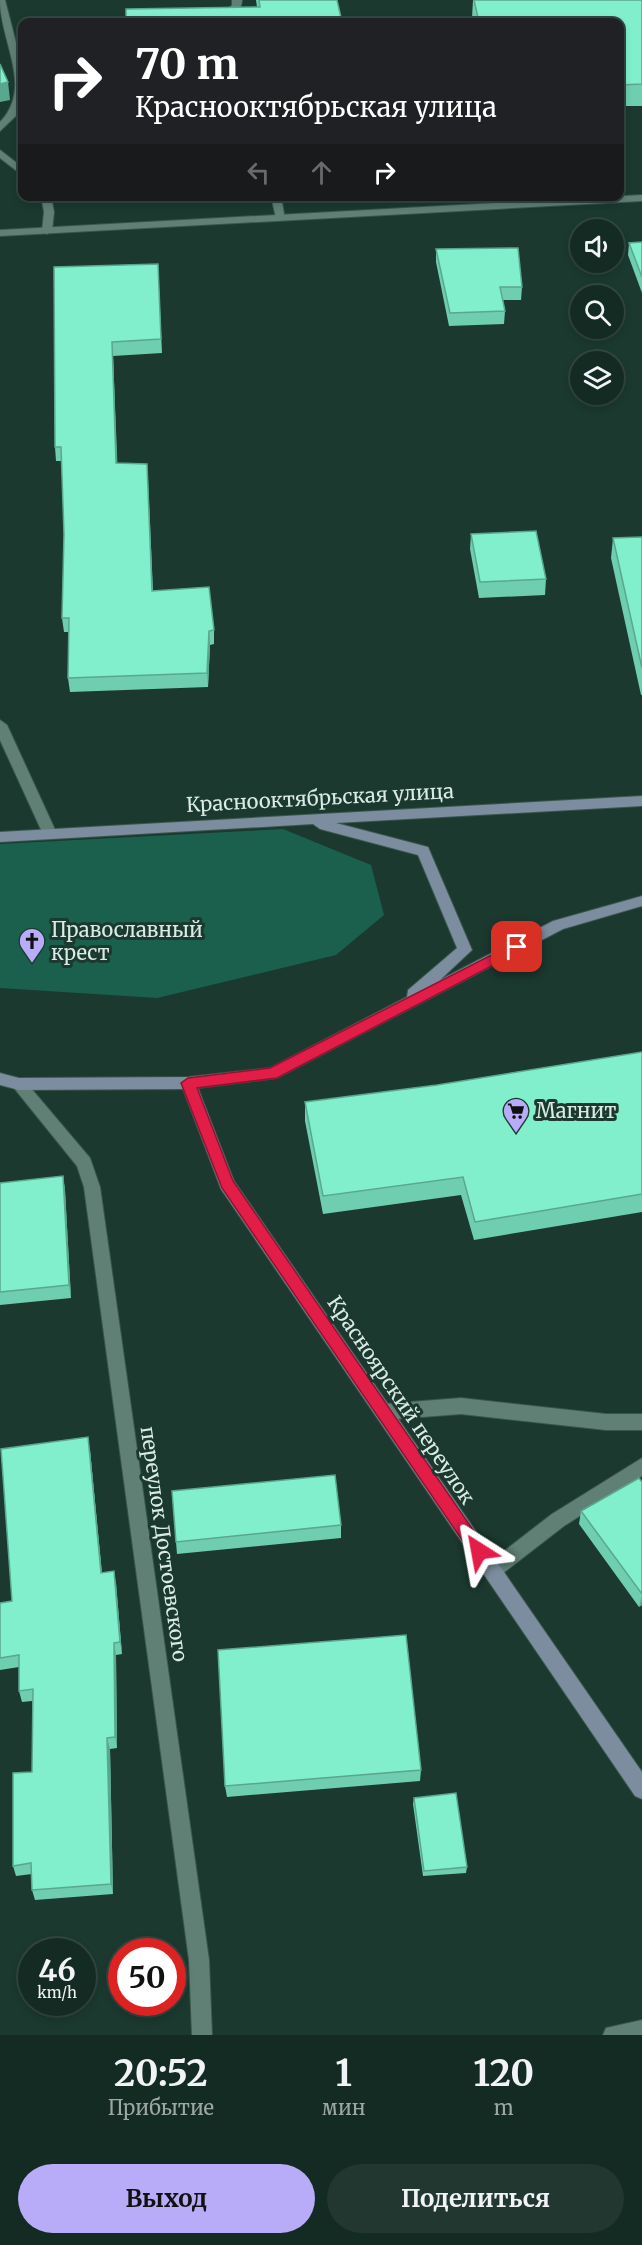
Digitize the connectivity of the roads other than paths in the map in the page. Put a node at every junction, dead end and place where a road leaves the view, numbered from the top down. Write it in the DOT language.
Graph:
graph roads {
  1 [pos="0,0"];
  2 [pos="237,0"];
  3 [pos="205,18"];
  4 [pos="18,27"];
  5 [pos="7,28"];
  6 [pos="18,68"];
  7 [pos="18,101"];
  8 [pos="0,128"];
  9 [pos="0,153"];
  10 [pos="18,169"];
  11 [pos="642,198"];
  12 [pos="624,199"];
  13 [pos="46,201"];
  14 [pos="277,201"];
  15 [pos="588,201"];
  16 [pos="281,218"];
  17 [pos="47,231"];
  18 [pos="0,233"];
  19 [pos="0,725"];
  20 [pos="642,801"];
  21 [pos="305,820"];
  22 [pos="50,834"];
  23 [pos="0,837"];
  24 [pos="642,901"];
  25 [pos="393,1011"];
  26 [pos="0,1079"];
  27 [pos="188,1083"];
  28 [pos="19,1084"];
  29 [pos="384,1412"];
  30 [pos="642,1422"];
  31 [pos="642,1466"];
  32 [pos="492,1571"];
  33 [pos="642,1789"];
  34 [pos="642,2030"];
  35 [pos="202,2035"];
  36 [pos="613,2035"];
  1 -- 5 [label="street"];
  2 -- 3 [label="street"];
  4 -- 5 [label="street"];
  5 -- 6 [label="street"];
  7 -- 8 [label="street"];
  9 -- 10 [label="street"];
  11 -- 12 [label="street"];
  13 -- 17 [label="street"];
  14 -- 16 [label="street"];
  15 -- 16 [label="street"];
  16 -- 17 [label="street"];
  17 -- 18 [label="street"];
  19 -- 22 [label="street"];
  20 -- 21 [label="main road, Краснооктябрьская улица"];
  21 -- 22 [label="main road, Краснооктябрьская улица"];
  21 -- 25 [label="main road"];
  22 -- 23 [label="main road, Краснооктябрьская улица"];
  24 -- 25 [label="main road"];
  25 -- 27 [label="main road"];
  26 -- 28 [label="main road"];
  27 -- 28 [label="main road"];
  27 -- 29 [label="main road, Красноярский переулок"];
  28 -- 35 [label="street, переулок Достоевского"];
  29 -- 30 [label="street"];
  29 -- 32 [label="main road, Красноярский переулок"];
  31 -- 32 [label="street"];
  32 -- 33 [label="main road, Красноярский переулок"];
  34 -- 36 [label="street"];
}
